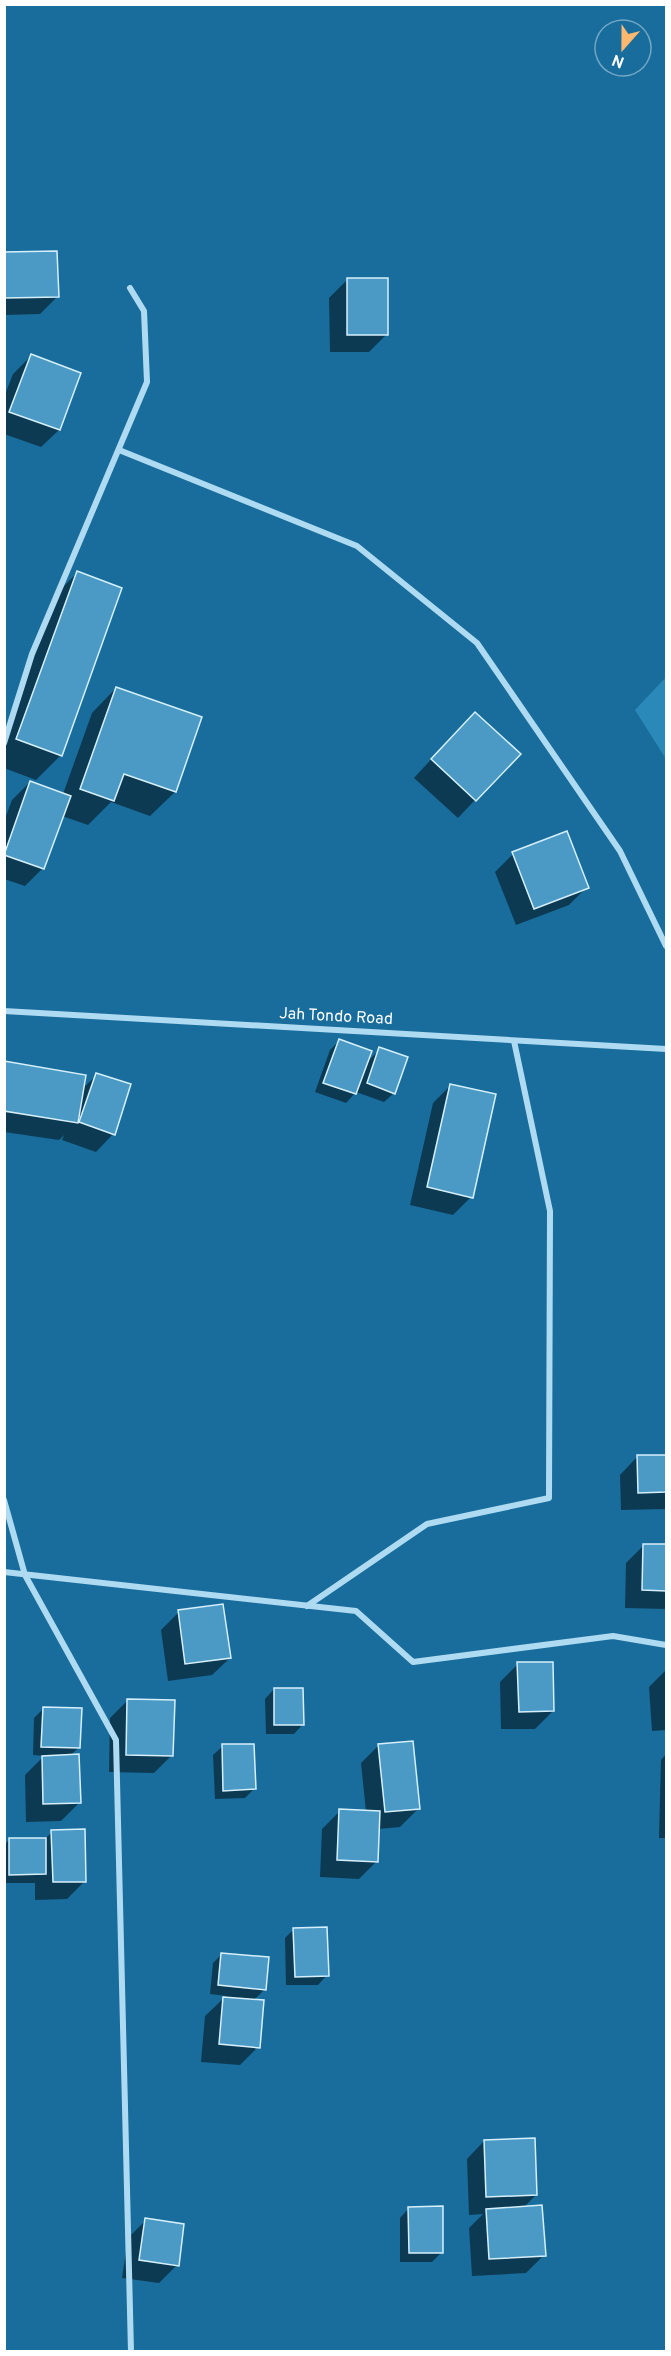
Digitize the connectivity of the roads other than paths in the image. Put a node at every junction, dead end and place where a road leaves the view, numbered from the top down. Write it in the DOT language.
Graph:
graph roads {
  1 [pos="130,288"];
  2 [pos="119,450"];
  3 [pos="4,743"];
  4 [pos="666,946"];
  5 [pos="4,1011"];
  6 [pos="514,1041"];
  7 [pos="666,1049"];
  8 [pos="4,1500"];
  9 [pos="4,1572"];
  10 [pos="25,1575"];
  11 [pos="306,1606"];
  12 [pos="666,1645"];
  13 [pos="131,2352"];
  1 -- 2 [label="street"];
  2 -- 3 [label="street"];
  2 -- 4 [label="street"];
  5 -- 6 [label="street, Jah Tondo Road"];
  6 -- 7 [label="street, Jah Tondo Road"];
  6 -- 11 [label="street"];
  8 -- 10 [label="street"];
  9 -- 10 [label="street"];
  10 -- 11 [label="street"];
  10 -- 13 [label="street"];
  11 -- 12 [label="street"];
}
